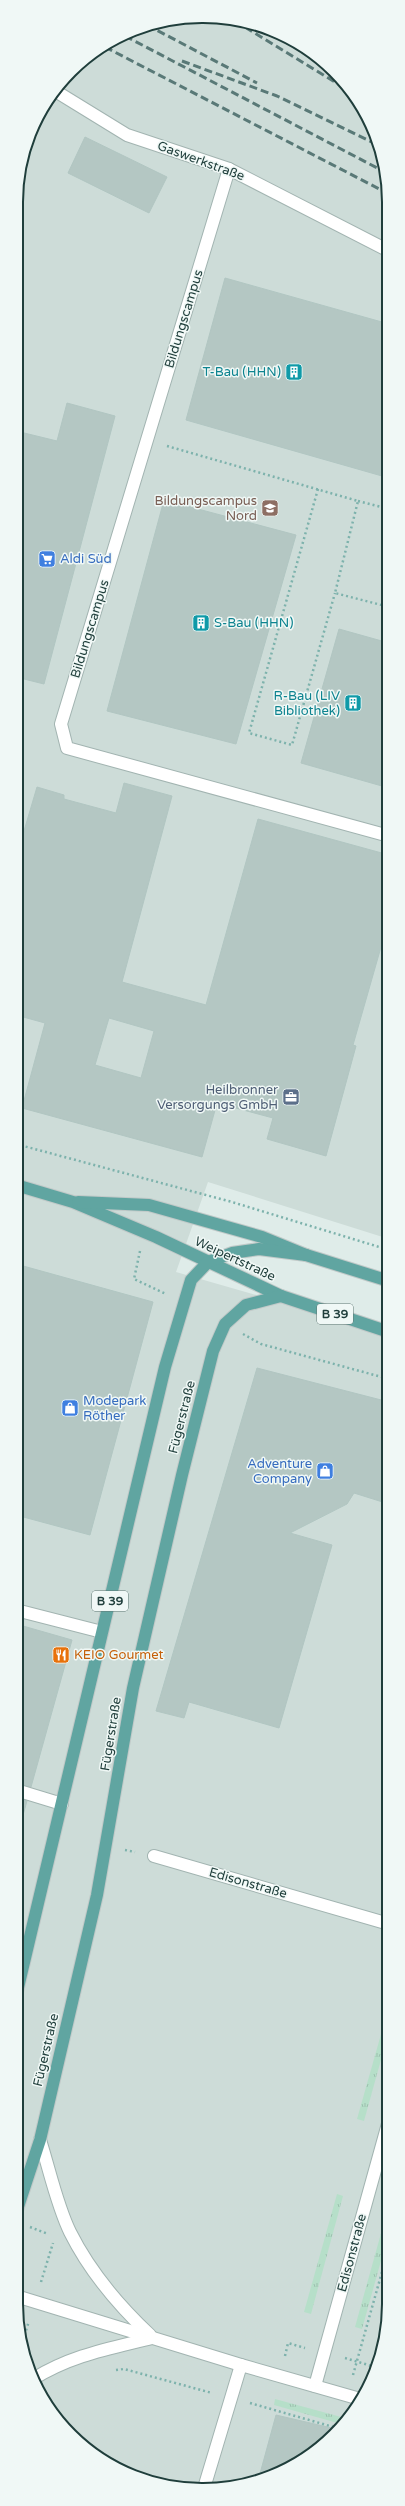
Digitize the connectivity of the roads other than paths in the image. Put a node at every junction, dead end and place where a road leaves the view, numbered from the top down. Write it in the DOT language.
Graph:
graph roads {
  1 [pos="60,94"];
  2 [pos="229,169"];
  3 [pos="382,247"];
  4 [pos="382,834"];
  5 [pos="23,1187"];
  6 [pos="73,1202"];
  7 [pos="306,1255"];
  8 [pos="208,1262"];
  9 [pos="382,1279"];
  10 [pos="282,1296"];
  11 [pos="382,1330"];
  12 [pos="23,1612"];
  13 [pos="102,1632"];
  14 [pos="23,1792"];
  15 [pos="62,1804"];
  16 [pos="154,1856"];
  17 [pos="382,1922"];
  18 [pos="23,1967"];
  19 [pos="40,2140"];
  20 [pos="382,2145"];
  21 [pos="23,2192"];
  22 [pos="23,2298"];
  23 [pos="153,2337"];
  24 [pos="241,2365"];
  25 [pos="39,2376"];
  26 [pos="315,2386"];
  27 [pos="355,2398"];
  28 [pos="206,2483"];
  1 -- 2 [label="street, Gaswerkstraße"];
  2 -- 3 [label="street, Gaswerkstraße"];
  2 -- 4 [label="street, Bildungscampus"];
  5 -- 6 [label="main road, Weipertstraße"];
  6 -- 7 [label="main road, Weipertstraße"];
  6 -- 8 [label="main road, Weipertstraße"];
  7 -- 8 [label="main road, B 39"];
  7 -- 9 [label="main road, Weipertstraße / B 39"];
  8 -- 10 [label="main road, Weipertstraße"];
  8 -- 13 [label="main road, B 39"];
  10 -- 11 [label="main road, Weipertstraße / B 39"];
  10 -- 19 [label="main road, Fügerstraße"];
  12 -- 13 [label="street"];
  13 -- 15 [label="main road, B 39"];
  14 -- 15 [label="street"];
  15 -- 18 [label="main road, B 39"];
  16 -- 17 [label="street, Edisonstraße"];
  19 -- 21 [label="main road, Fügerstraße"];
  19 -- 23 [label="street"];
  20 -- 26 [label="street, Edisonstraße"];
  22 -- 23 [label="street"];
  23 -- 24 [label="street"];
  23 -- 25 [label="street"];
  24 -- 26 [label="street"];
  24 -- 28 [label="street"];
  26 -- 27 [label="street"];
}
